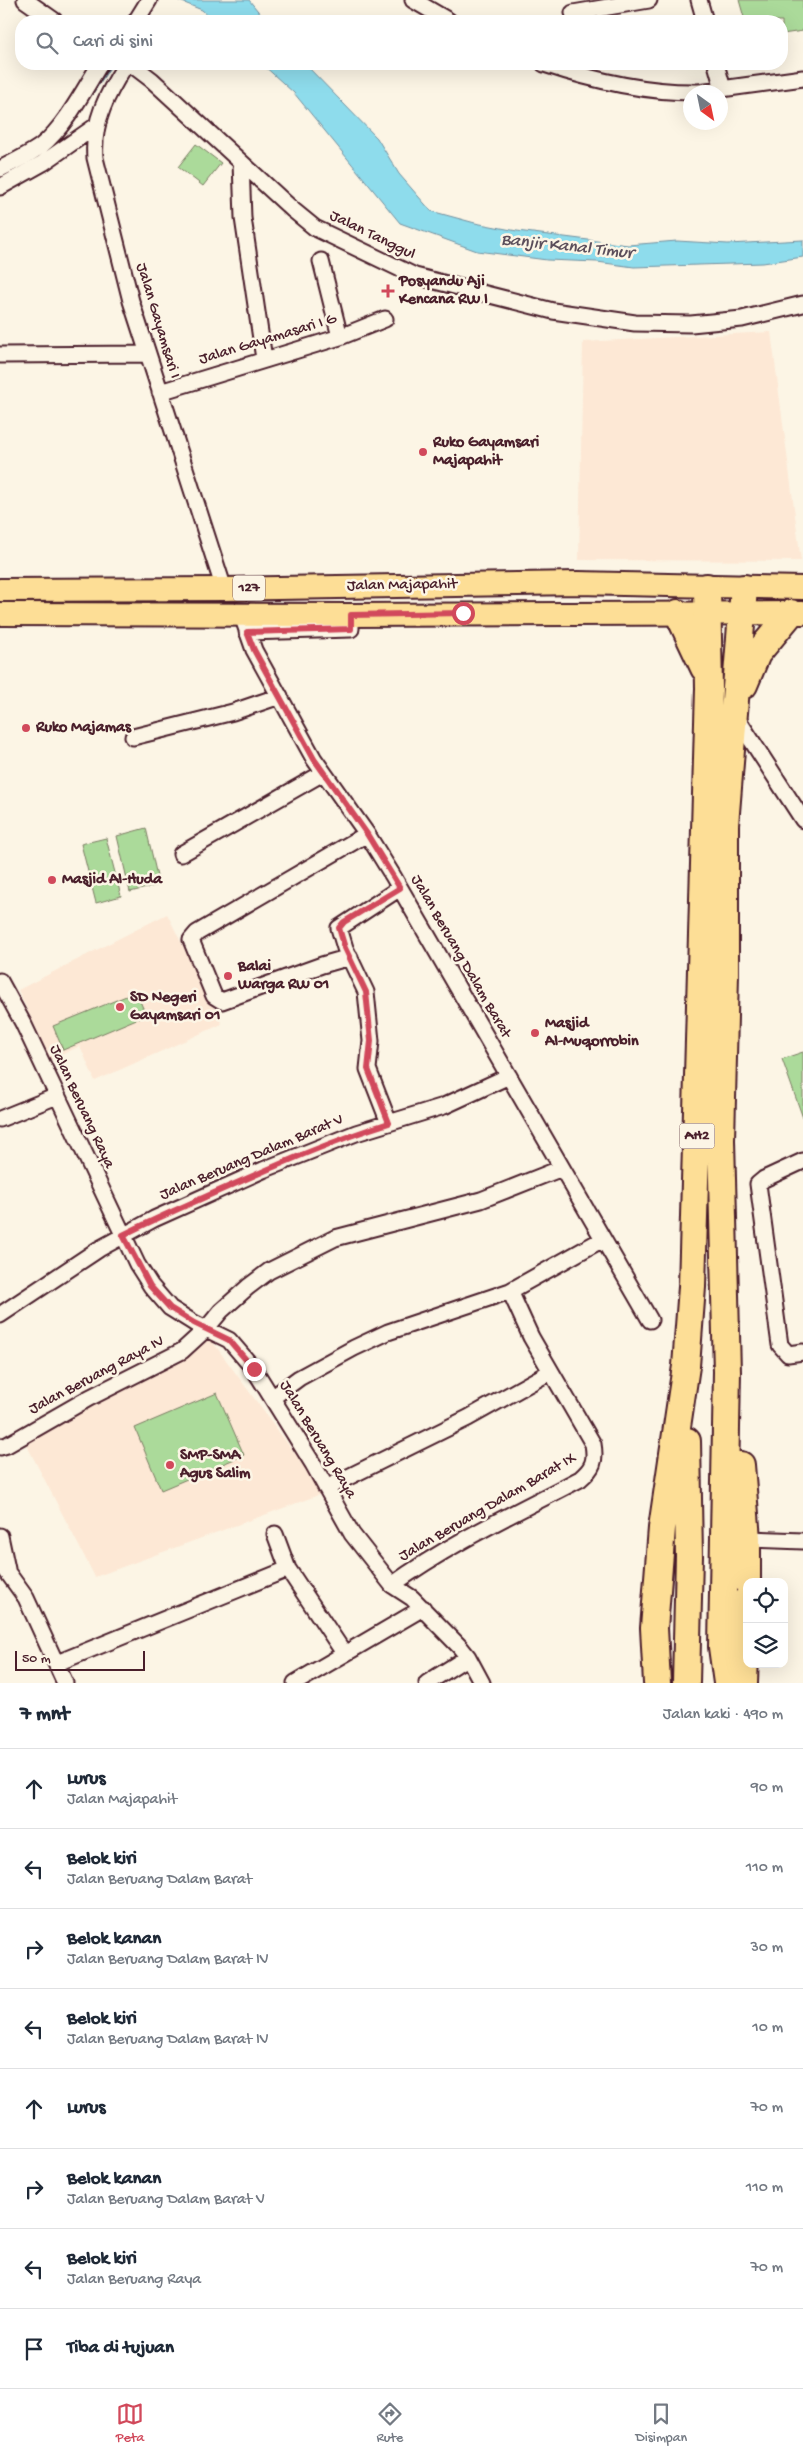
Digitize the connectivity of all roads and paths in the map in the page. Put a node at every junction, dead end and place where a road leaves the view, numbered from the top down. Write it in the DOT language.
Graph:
graph roads {
  1 [pos="25,0"];
  2 [pos="149,0"];
  3 [pos="413,0"];
  4 [pos="649,0"];
  5 [pos="699,0"];
  6 [pos="572,11"];
  7 [pos="46,15"];
  8 [pos="140,15"];
  9 [pos="439,15"];
  10 [pos="703,15"];
  11 [pos="96,70"];
  12 [pos="120,70"];
  13 [pos="132,70"];
  14 [pos="574,70"];
  15 [pos="718,70"];
  16 [pos="803,78"];
  17 [pos="722,85"];
  18 [pos="728,88"];
  19 [pos="683,92"];
  20 [pos="96,126"];
  21 [pos="242,163"];
  22 [pos="0,169"];
  23 [pos="0,187"];
  24 [pos="321,261"];
  25 [pos="803,304"];
  26 [pos="385,320"];
  27 [pos="340,337"];
  28 [pos="148,354"];
  29 [pos="0,355"];
  30 [pos="264,359"];
  31 [pos="160,392"];
  32 [pos="707,587"];
  33 [pos="803,588"];
  34 [pos="224,589"];
  35 [pos="0,590"];
  36 [pos="744,600"];
  37 [pos="678,613"];
  38 [pos="797,613"];
  39 [pos="0,614"];
  40 [pos="708,614"];
  41 [pos="244,622"];
  42 [pos="709,688"];
  43 [pos="280,696"];
  44 [pos="735,709"];
  45 [pos="133,737"];
  46 [pos="322,773"];
  47 [pos="803,820"];
  48 [pos="367,834"];
  49 [pos="181,854"];
  50 [pos="400,888"];
  51 [pos="350,957"];
  52 [pos="0,981"];
  53 [pos="509,1076"];
  54 [pos="57,1096"];
  55 [pos="0,1120"];
  56 [pos="389,1123"];
  57 [pos="803,1161"];
  58 [pos="562,1168"];
  59 [pos="123,1235"];
  60 [pos="603,1239"];
  61 [pos="510,1290"];
  62 [pos="0,1316"];
  63 [pos="650,1320"];
  64 [pos="206,1329"];
  65 [pos="803,1352"];
  66 [pos="686,1366"];
  67 [pos="550,1372"];
  68 [pos="728,1372"];
  69 [pos="272,1398"];
  70 [pos="0,1447"];
  71 [pos="326,1488"];
  72 [pos="275,1534"];
  73 [pos="0,1536"];
  74 [pos="747,1539"];
  75 [pos="803,1541"];
  76 [pos="3,1565"];
  77 [pos="288,1569"];
  78 [pos="747,1578"];
  79 [pos="392,1585"];
  80 [pos="423,1608"];
  81 [pos="746,1623"];
  82 [pos="344,1654"];
  83 [pos="468,1657"];
  84 [pos="57,1663"];
  85 [pos="65,1683"];
  86 [pos="295,1683"];
  87 [pos="426,1683"];
  88 [pos="482,1683"];
  89 [pos="656,1683"];
  90 [pos="686,1683"];
  91 [pos="726,1683"];
  92 [pos="744,1683"];
  1 -- 7 [label="street"];
  2 -- 8 [label="street"];
  3 -- 9 [label="street"];
  4 -- 6 [label="street"];
  5 -- 10 [label="street"];
  11 -- 22 [label="street"];
  12 -- 20 [label="street, Jalan Gayamsari I"];
  13 -- 21 [label="street, Jalan Tanggul"];
  14 -- 19 [label="street"];
  15 -- 17 [label="street"];
  16 -- 18 [label="street"];
  20 -- 23 [label="street"];
  20 -- 28 [label="street, Jalan Gayamsari I"];
  21 -- 25 [label="street, Jalan Tanggul"];
  21 -- 30 [label="street"];
  24 -- 27 [label="street"];
  26 -- 27 [label="street, Jalan Gayamasari I G"];
  27 -- 30 [label="street, Jalan Gayamasari I G"];
  28 -- 29 [label="street"];
  28 -- 31 [label="street, Jalan Gayamsari I"];
  30 -- 31 [label="street, Jalan Gayamasari I G"];
  31 -- 34 [label="street, Jalan Gayamsari I"];
  32 -- 34 [label="main road, Jalan Majapahit / 127"];
  32 -- 36 [label="main road, Jalan Majapahit / 127"];
  32 -- 40 [label="highway, AH2"];
  33 -- 36 [label="main road, Jalan Majapahit / 127"];
  34 -- 35 [label="main road, Jalan Majapahit / 127"];
  36 -- 38 [label="main road, Jalan Majapahit / 127"];
  36 -- 40 [label="main road, Jalan Majapahit / 127"];
  36 -- 44 [label="highway, AH2"];
  37 -- 40 [label="main road, Jalan Majapahit / 127"];
  37 -- 41 [label="main road, Jalan Majapahit / 127"];
  37 -- 42 [label="highway"];
  38 -- 44 [label="highway"];
  39 -- 41 [label="main road, Jalan Majapahit / 127"];
  40 -- 42 [label="highway, AH2"];
  41 -- 43 [label="street, Jalan Beruang Dalam Barat"];
  42 -- 66 [label="highway, AH2"];
  43 -- 45 [label="street"];
  43 -- 46 [label="street, Jalan Beruang Dalam Barat"];
  44 -- 47 [label="street"];
  44 -- 68 [label="highway, AH2"];
  46 -- 48 [label="street, Jalan Beruang Dalam Barat"];
  46 -- 49 [label="street"];
  48 -- 50 [label="street, Jalan Beruang Dalam Barat"];
  48 -- 51 [label="street"];
  50 -- 51 [label="street"];
  50 -- 53 [label="street, Jalan Beruang Dalam Barat"];
  51 -- 56 [label="street"];
  52 -- 54 [label="street, Jalan Beruang Raya"];
  53 -- 56 [label="street, Jalan Beruang Dalam Barat V"];
  53 -- 58 [label="street, Jalan Beruang Dalam Barat"];
  54 -- 55 [label="street"];
  54 -- 59 [label="street, Jalan Beruang Raya"];
  56 -- 59 [label="street, Jalan Beruang Dalam Barat V"];
  57 -- 65 [label="street"];
  58 -- 60 [label="street, Jalan Beruang Dalam Barat"];
  58 -- 64 [label="street, Jalan Beruang Raya IV"];
  59 -- 62 [label="street, Jalan Beruang Dalam Barat V"];
  59 -- 64 [label="street, Jalan Beruang Raya"];
  60 -- 61 [label="street"];
  60 -- 63 [label="street, Jalan Beruang Dalam Barat"];
  61 -- 67 [label="street"];
  61 -- 69 [label="street"];
  64 -- 69 [label="street, Jalan Beruang Raya"];
  64 -- 70 [label="street, Jalan Beruang Raya IV"];
  66 -- 89 [label="highway, AH2"];
  66 -- 90 [label="highway, AH2"];
  67 -- 71 [label="street"];
  67 -- 79 [label="street, Jalan Beruang Dalam Barat IX"];
  68 -- 74 [label="highway"];
  68 -- 91 [label="highway, AH2"];
  69 -- 71 [label="street, Jalan Beruang Raya"];
  71 -- 79 [label="street, Jalan Beruang Raya"];
  72 -- 77 [label="street"];
  73 -- 76 [label="street"];
  74 -- 75 [label="street"];
  74 -- 78 [label="highway"];
  76 -- 84 [label="street"];
  77 -- 82 [label="street"];
  77 -- 84 [label="street"];
  79 -- 80 [label="street, Jalan Beruang Raya"];
  80 -- 82 [label="street"];
  80 -- 83 [label="street, Jalan Beruang Raya"];
  81 -- 92 [label="highway"];
  82 -- 86 [label="street"];
  83 -- 87 [label="street"];
  83 -- 88 [label="street, Jalan Beruang Raya"];
  84 -- 85 [label="street"];
}
